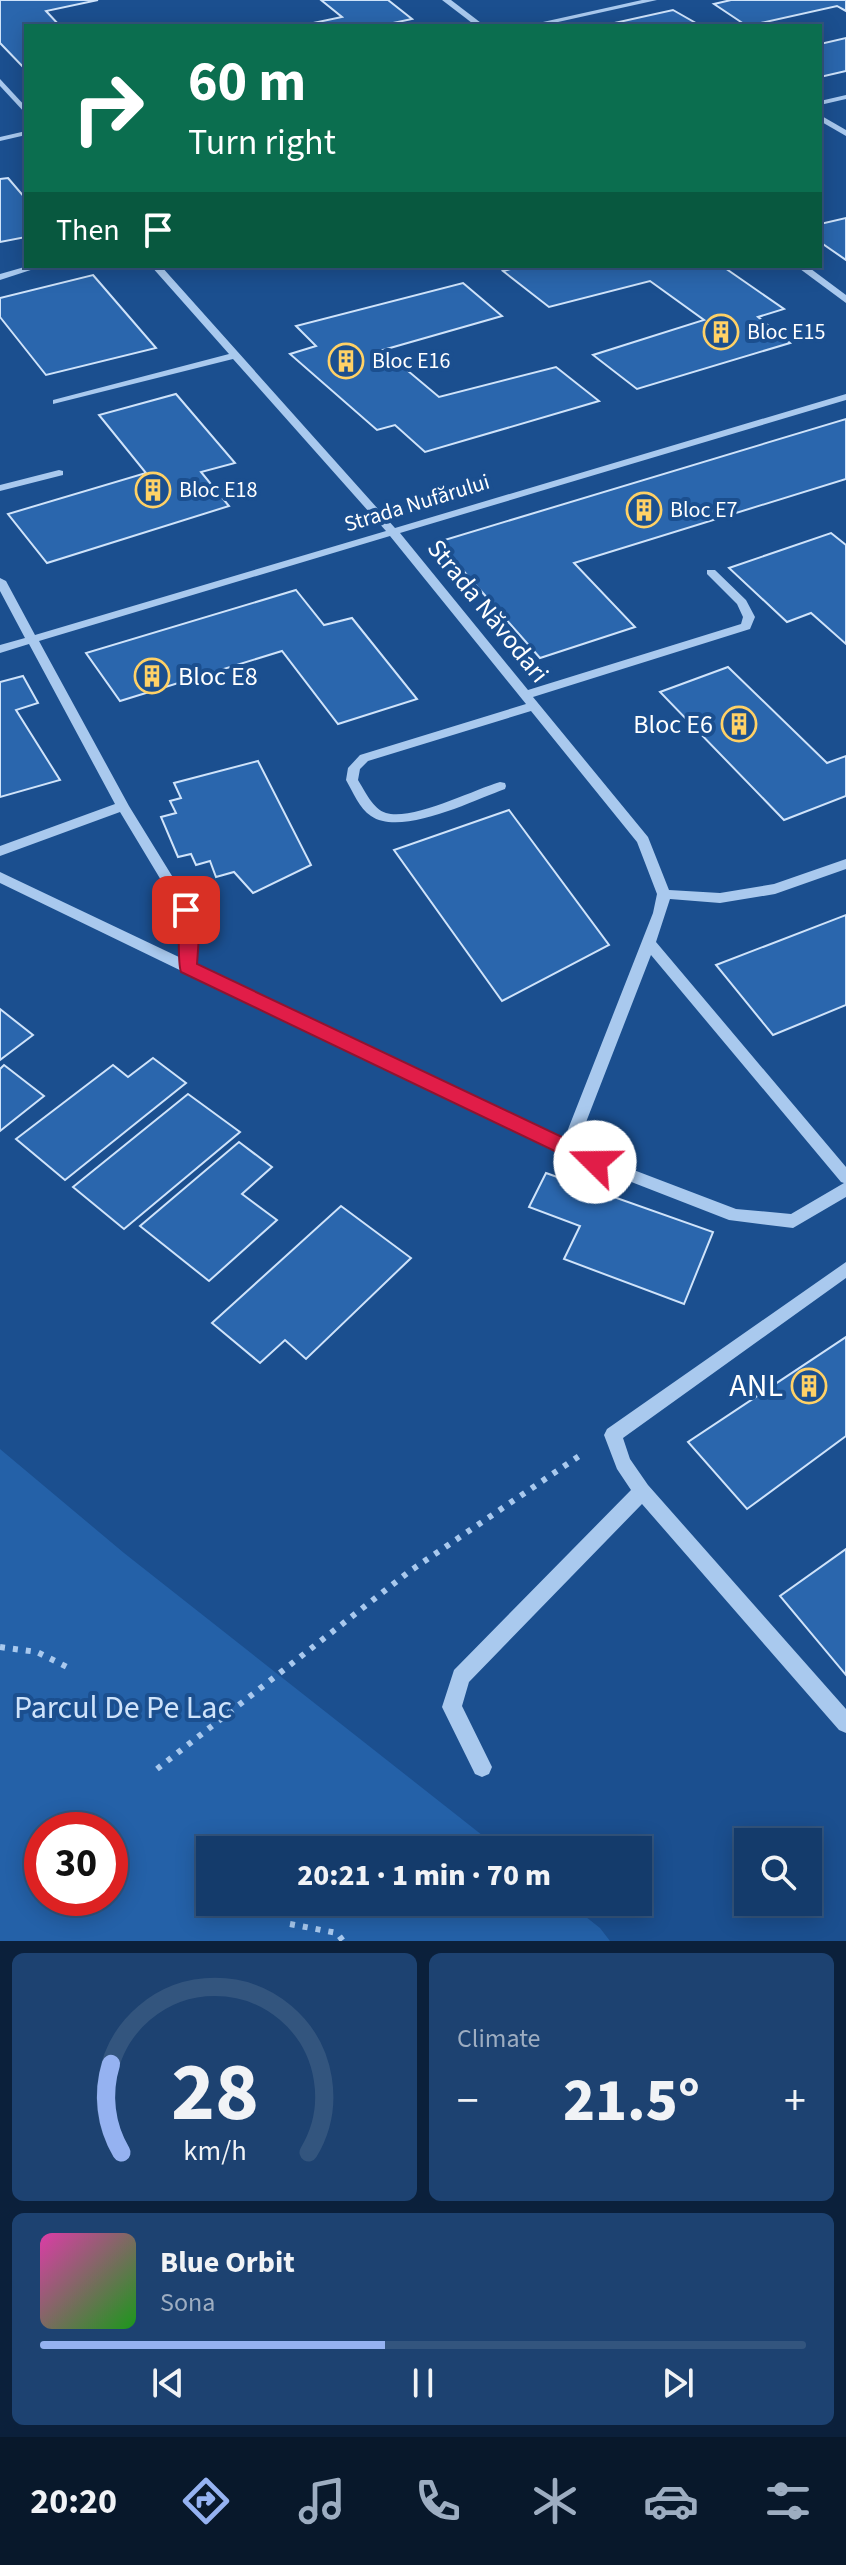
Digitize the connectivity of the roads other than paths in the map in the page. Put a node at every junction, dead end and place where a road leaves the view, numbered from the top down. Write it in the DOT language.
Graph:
graph roads {
  1 [pos="446,0"];
  2 [pos="653,0"];
  3 [pos="478,24"];
  4 [pos="539,24"];
  5 [pos="0,81"];
  6 [pos="846,97"];
  7 [pos="822,103"];
  8 [pos="24,110"];
  9 [pos="822,118"];
  10 [pos="24,133"];
  11 [pos="846,134"];
  12 [pos="0,139"];
  13 [pos="31,268"];
  14 [pos="158,268"];
  15 [pos="804,268"];
  16 [pos="0,277"];
  17 [pos="846,300"];
  18 [pos="233,356"];
  19 [pos="846,397"];
  20 [pos="57,402"];
  21 [pos="59,473"];
  22 [pos="0,488"];
  23 [pos="392,531"];
  24 [pos="711,572"];
  25 [pos="0,581"];
  26 [pos="32,639"];
  27 [pos="0,649"];
  28 [pos="530,701"];
  29 [pos="500,786"];
  30 [pos="123,806"];
  31 [pos="0,851"];
  32 [pos="846,864"];
  33 [pos="0,877"];
  34 [pos="664,894"];
  35 [pos="648,942"];
  36 [pos="187,967"];
  37 [pos="567,1151"];
  38 [pos="846,1178"];
  39 [pos="846,1189"];
  40 [pos="846,1269"];
  41 [pos="642,1491"];
  42 [pos="846,1723"];
  43 [pos="482,1767"];
  1 -- 3 [label="street"];
  2 -- 4 [label="street"];
  5 -- 8 [label="street"];
  6 -- 7 [label="street"];
  9 -- 11 [label="street"];
  10 -- 12 [label="street"];
  13 -- 16 [label="street"];
  14 -- 18 [label="street, Strada Năvodari"];
  15 -- 17 [label="street"];
  18 -- 20 [label="street"];
  18 -- 23 [label="street, Strada Năvodari"];
  19 -- 23 [label="street, Strada Nufărului"];
  21 -- 22 [label="street"];
  23 -- 26 [label="street, Strada Nufărului"];
  23 -- 28 [label="street, Strada Năvodari"];
  24 -- 28 [label="street"];
  25 -- 26 [label="street"];
  26 -- 27 [label="street, Strada Nufărului"];
  26 -- 30 [label="street"];
  28 -- 29 [label="street"];
  28 -- 34 [label="street, Strada Năvodari"];
  30 -- 31 [label="street"];
  30 -- 36 [label="street"];
  32 -- 34 [label="street"];
  33 -- 36 [label="street"];
  34 -- 35 [label="street"];
  35 -- 37 [label="street"];
  35 -- 38 [label="street"];
  36 -- 37 [label="street"];
  37 -- 39 [label="street"];
  40 -- 41 [label="street"];
  41 -- 42 [label="street"];
  41 -- 43 [label="street"];
}
